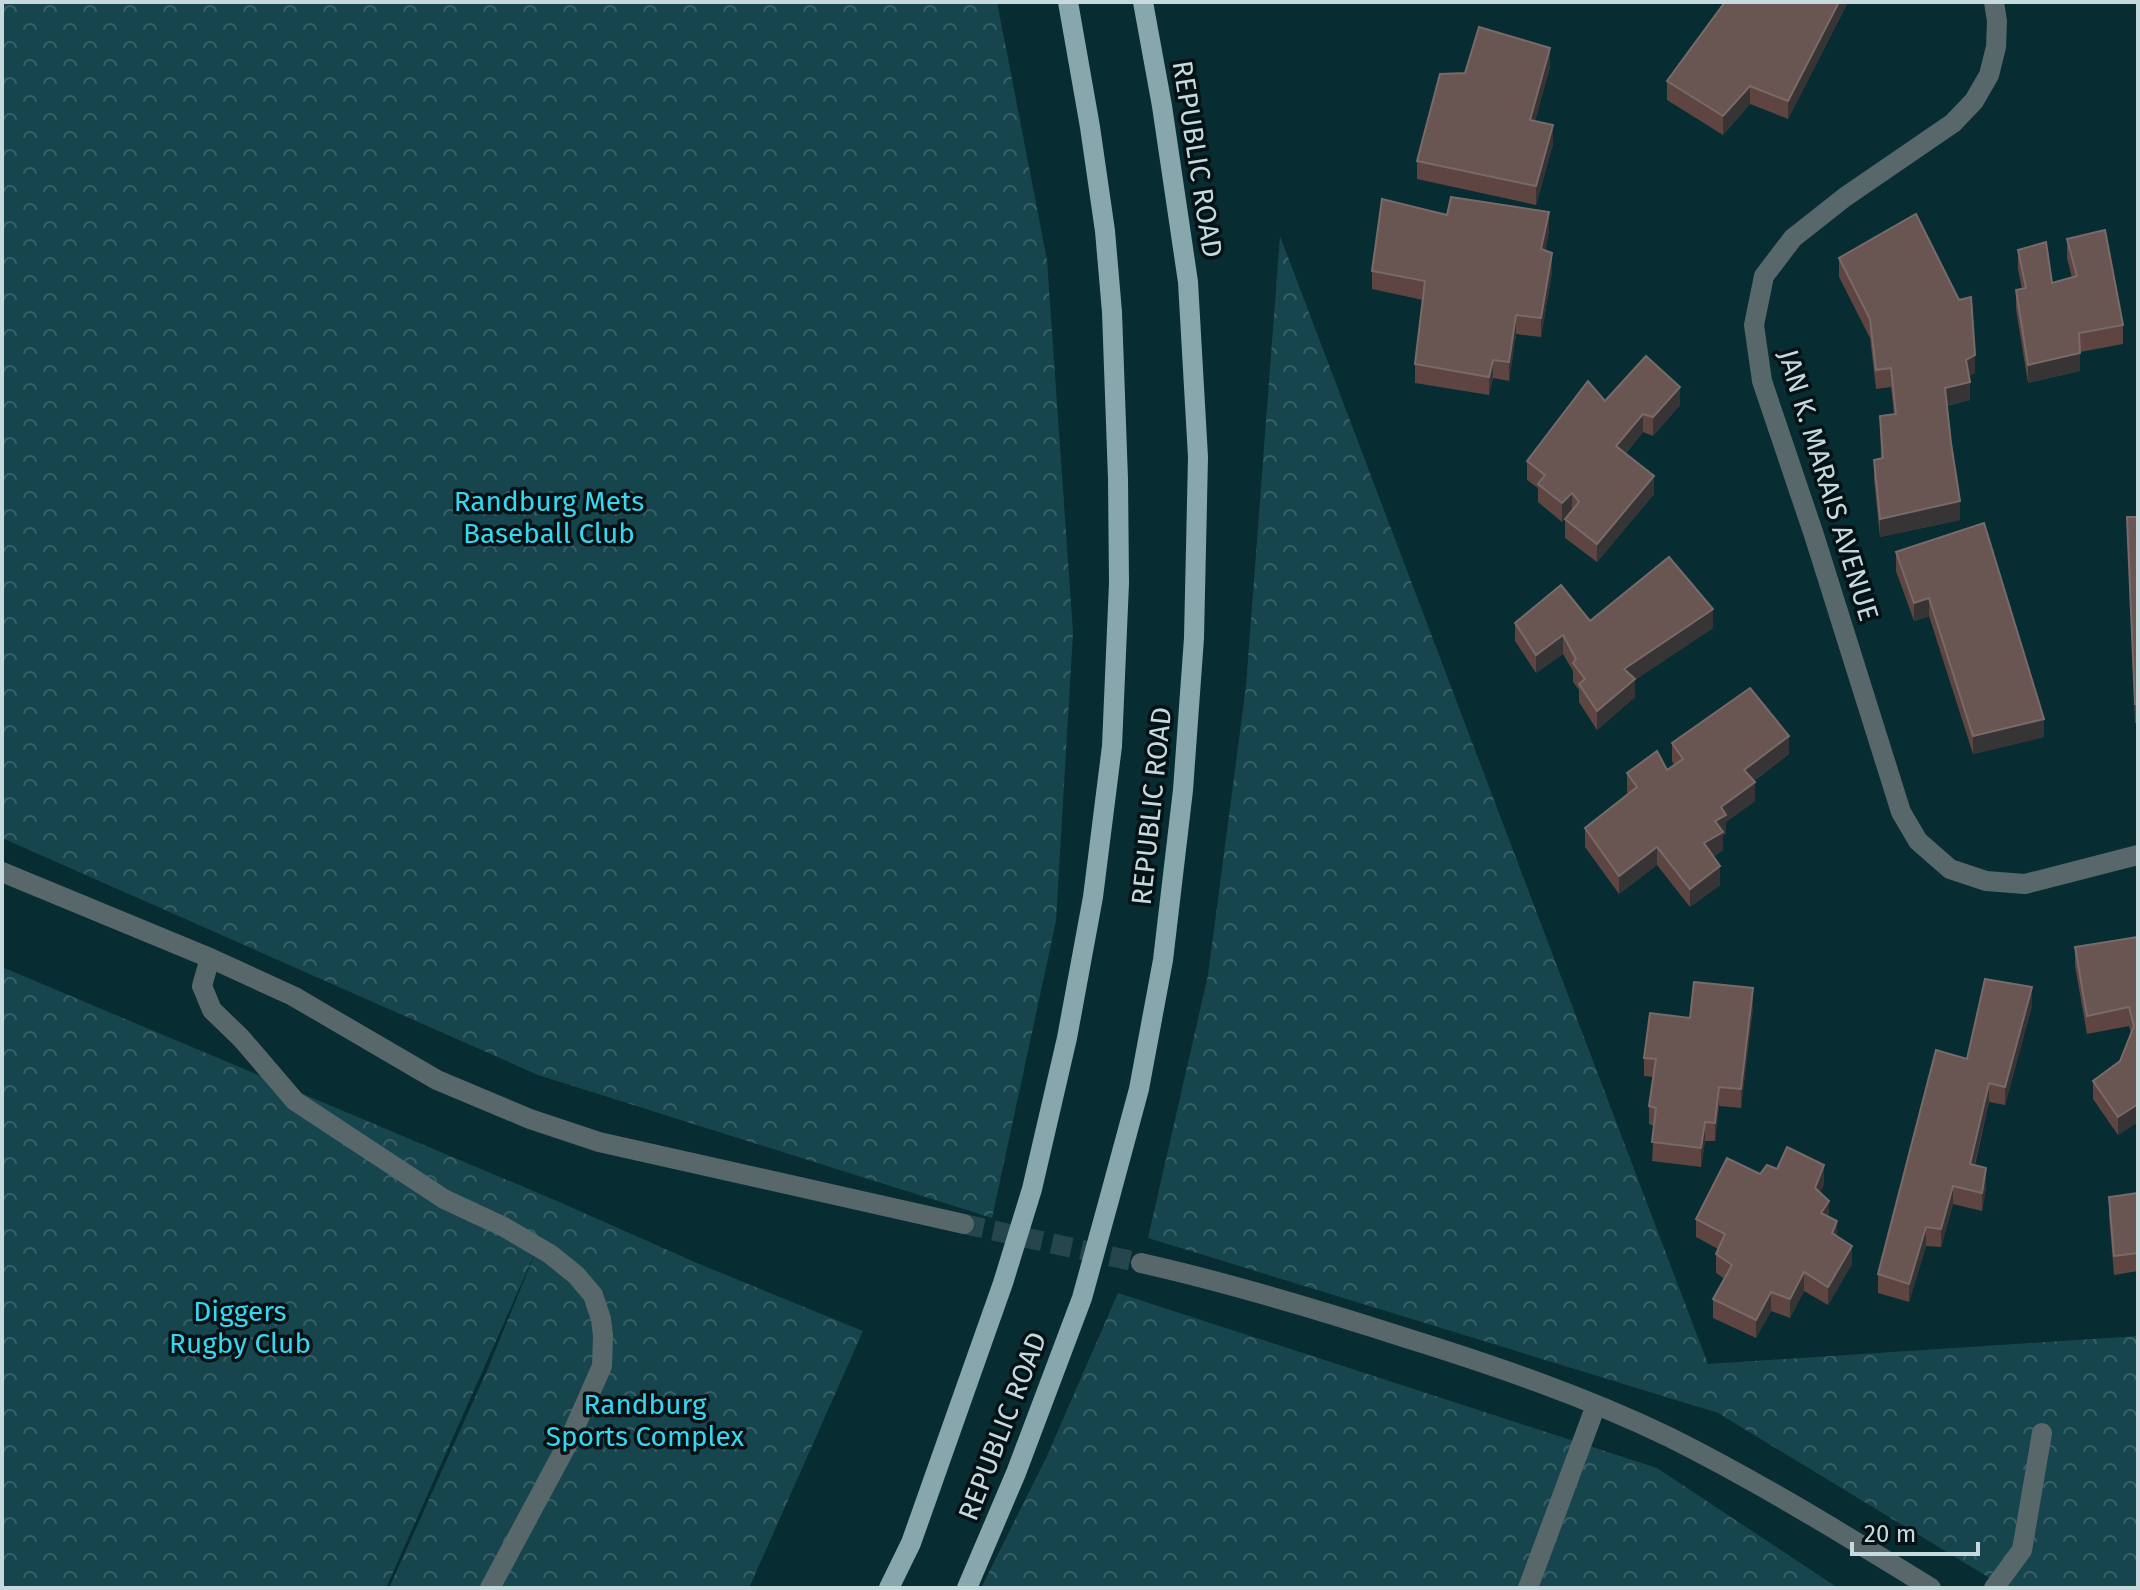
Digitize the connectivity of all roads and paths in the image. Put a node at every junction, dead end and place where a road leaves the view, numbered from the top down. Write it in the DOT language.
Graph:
graph roads {
  1 [pos="1068,2"];
  2 [pos="1143,2"];
  3 [pos="1994,2"];
  4 [pos="2138,855"];
  5 [pos="2,872"];
  6 [pos="210,958"];
  7 [pos="964,1224"];
  8 [pos="1141,1263"];
  9 [pos="1596,1405"];
  10 [pos="2042,1433"];
  11 [pos="490,1588"];
  12 [pos="889,1588"];
  13 [pos="967,1588"];
  14 [pos="1528,1588"];
  15 [pos="1931,1588"];
  16 [pos="1994,1588"];
  1 -- 12 [label="main road, REPUBLIC ROAD"];
  2 -- 13 [label="main road, REPUBLIC ROAD"];
  3 -- 4 [label="street, JAN K. MARAIS AVENUE"];
  5 -- 6 [label="street"];
  6 -- 7 [label="street"];
  6 -- 11 [label="street"];
  8 -- 9 [label="street"];
  9 -- 14 [label="street"];
  9 -- 15 [label="street"];
  10 -- 16 [label="street"];
}
